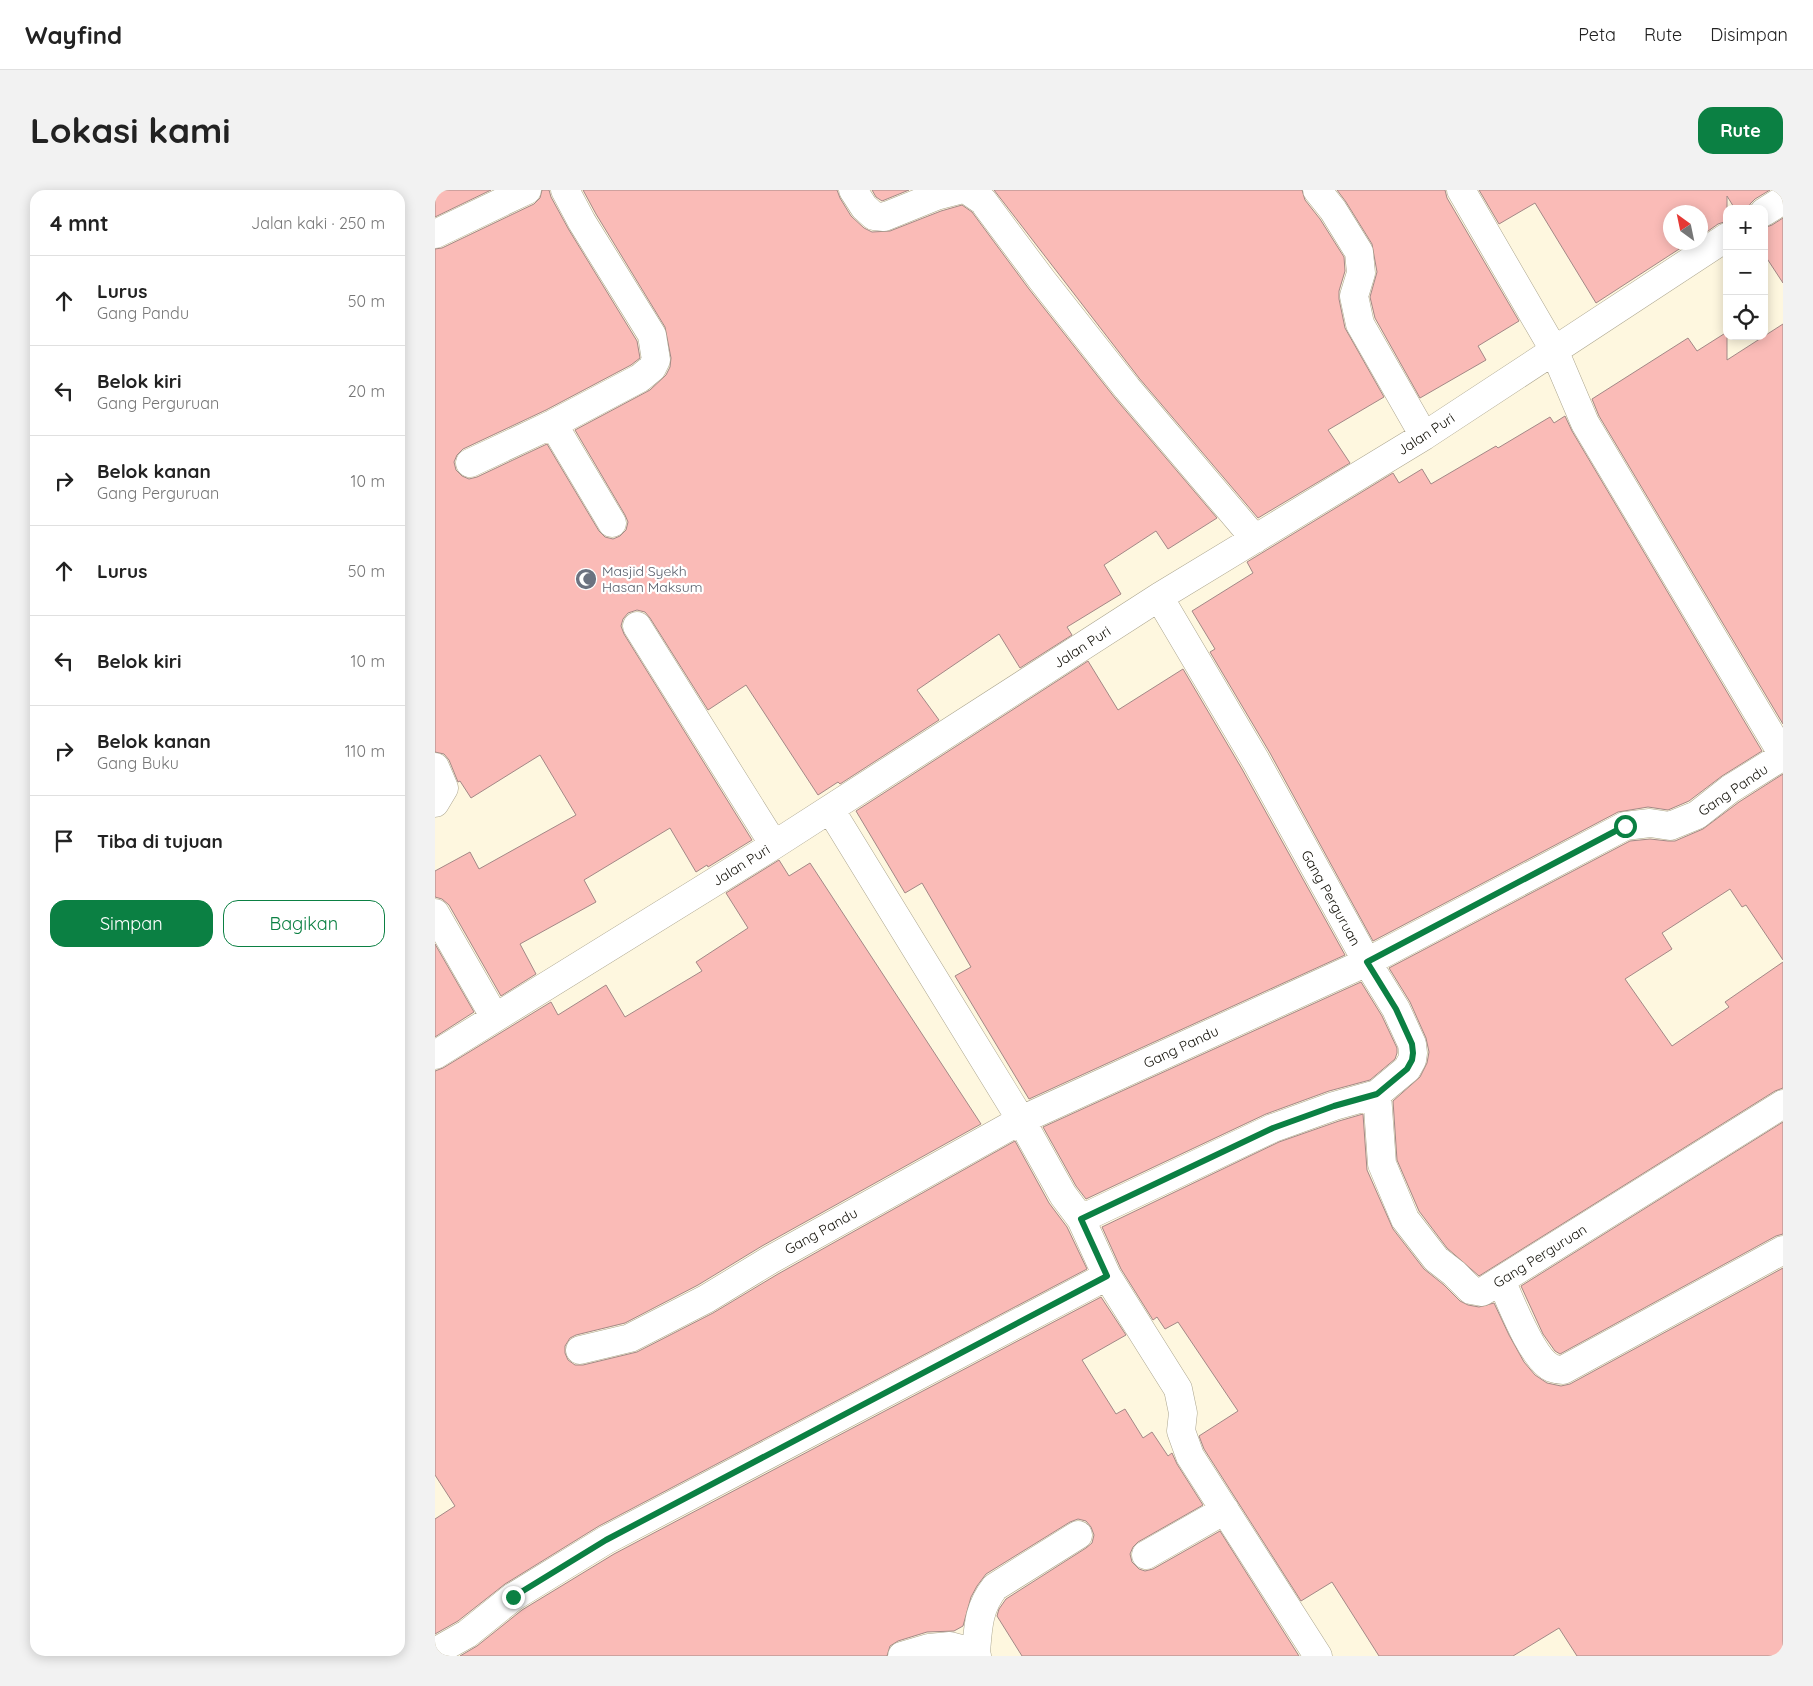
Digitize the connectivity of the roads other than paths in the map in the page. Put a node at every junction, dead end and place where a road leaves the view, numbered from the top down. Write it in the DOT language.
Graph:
graph roads {
  1 [pos="527,190"];
  2 [pos="565,190"];
  3 [pos="853,190"];
  4 [pos="959,190"];
  5 [pos="967,190"];
  6 [pos="1317,190"];
  7 [pos="1461,190"];
  8 [pos="1783,200"];
  9 [pos="1768,209"];
  10 [pos="435,234"];
  11 [pos="1723,240"];
  12 [pos="1553,350"];
  13 [pos="553,424"];
  14 [pos="1424,436"];
  15 [pos="469,464"];
  16 [pos="612,523"];
  17 [pos="1255,539"];
  18 [pos="1159,597"];
  19 [pos="637,626"];
  20 [pos="1783,756"];
  21 [pos="435,767"];
  22 [pos="435,804"];
  23 [pos="830,809"];
  24 [pos="774,845"];
  25 [pos="435,913"];
  26 [pos="1367,962"];
  27 [pos="494,1016"];
  28 [pos="435,1055"];
  29 [pos="1377,1094"];
  30 [pos="1783,1104"];
  31 [pos="1021,1120"];
  32 [pos="1081,1219"];
  33 [pos="1783,1250"];
  34 [pos="1107,1276"];
  35 [pos="1501,1280"];
  36 [pos="580,1350"];
  37 [pos="1225,1510"];
  38 [pos="1078,1535"];
  39 [pos="1147,1555"];
  40 [pos="435,1652"];
  41 [pos="977,1655"];
  42 [pos="902,1656"];
  43 [pos="1318,1656"];
  1 -- 10 [label="street"];
  2 -- 13 [label="street"];
  3 -- 4 [label="street"];
  5 -- 17 [label="street"];
  6 -- 14 [label="street"];
  7 -- 12 [label="street"];
  8 -- 9 [label="street"];
  11 -- 12 [label="street, Jalan Puri"];
  12 -- 14 [label="street, Jalan Puri"];
  12 -- 20 [label="street"];
  13 -- 15 [label="street"];
  13 -- 16 [label="street"];
  14 -- 17 [label="street, Jalan Puri"];
  17 -- 18 [label="street, Jalan Puri"];
  18 -- 23 [label="street, Jalan Puri"];
  18 -- 26 [label="street, Gang Perguruan"];
  19 -- 24 [label="street"];
  20 -- 26 [label="street, Gang Pandu"];
  21 -- 22 [label="street"];
  23 -- 24 [label="street, Jalan Puri"];
  23 -- 31 [label="street"];
  24 -- 27 [label="street, Jalan Puri"];
  25 -- 27 [label="street"];
  26 -- 29 [label="street, Gang Perguruan"];
  26 -- 31 [label="street, Gang Pandu"];
  27 -- 28 [label="street, Jalan Puri"];
  29 -- 32 [label="street"];
  29 -- 35 [label="street, Gang Perguruan"];
  30 -- 35 [label="street, Gang Perguruan"];
  31 -- 32 [label="street"];
  31 -- 36 [label="street, Gang Pandu"];
  32 -- 34 [label="street"];
  33 -- 35 [label="street"];
  34 -- 37 [label="street"];
  34 -- 40 [label="street"];
  37 -- 39 [label="street"];
  37 -- 43 [label="street"];
  38 -- 41 [label="street"];
  41 -- 42 [label="street"];
}
